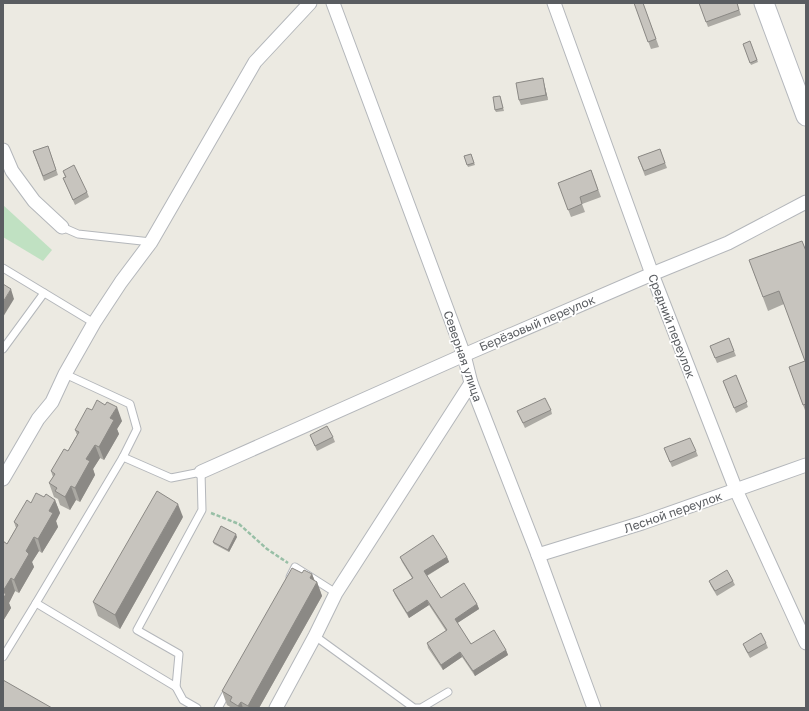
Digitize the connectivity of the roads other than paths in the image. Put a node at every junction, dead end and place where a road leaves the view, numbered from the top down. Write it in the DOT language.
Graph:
graph roads {
  1 [pos="310,3"];
  2 [pos="333,3"];
  3 [pos="554,3"];
  4 [pos="764,3"];
  5 [pos="806,116"];
  6 [pos="3,150"];
  7 [pos="806,202"];
  8 [pos="62,227"];
  9 [pos="151,242"];
  10 [pos="3,268"];
  11 [pos="652,274"];
  12 [pos="44,293"];
  13 [pos="94,323"];
  14 [pos="3,349"];
  15 [pos="464,355"];
  16 [pos="65,374"];
  17 [pos="471,383"];
  18 [pos="123,458"];
  19 [pos="806,465"];
  20 [pos="201,472"];
  21 [pos="3,479"];
  22 [pos="736,490"];
  23 [pos="538,555"];
  24 [pos="288,580"];
  25 [pos="336,593"];
  26 [pos="36,603"];
  27 [pos="315,636"];
  28 [pos="806,643"];
  29 [pos="3,657"];
  30 [pos="233,681"];
  31 [pos="176,687"];
  32 [pos="448,692"];
  33 [pos="197,708"];
  34 [pos="218,708"];
  35 [pos="276,708"];
  36 [pos="594,708"];
  1 -- 9 [label="street"];
  2 -- 15 [label="street, Северная улица"];
  3 -- 11 [label="street, Средний переулок"];
  4 -- 5 [label="main road"];
  6 -- 8 [label="street"];
  7 -- 11 [label="street, Берёзовый переулок"];
  8 -- 9 [label="lane"];
  9 -- 13 [label="street"];
  10 -- 12 [label="lane"];
  11 -- 15 [label="street, Берёзовый переулок"];
  11 -- 22 [label="street, Средний переулок"];
  12 -- 13 [label="lane"];
  12 -- 14 [label="lane"];
  13 -- 16 [label="street"];
  15 -- 17 [label="street, Северная улица"];
  15 -- 20 [label="street, Берёзовый переулок"];
  16 -- 18 [label="lane"];
  16 -- 21 [label="street"];
  17 -- 23 [label="street, Северная улица"];
  17 -- 25 [label="street"];
  18 -- 20 [label="lane"];
  18 -- 26 [label="lane"];
  19 -- 22 [label="street, Лесной переулок"];
  20 -- 31 [label="lane"];
  22 -- 23 [label="street, Лесной переулок"];
  22 -- 28 [label="street, Средний переулок"];
  23 -- 36 [label="street, Северная улица"];
  24 -- 25 [label="lane"];
  25 -- 27 [label="street"];
  26 -- 29 [label="lane"];
  26 -- 31 [label="lane"];
  27 -- 32 [label="lane"];
  27 -- 35 [label="street"];
  30 -- 34 [label="lane"];
  31 -- 33 [label="lane"];
}
